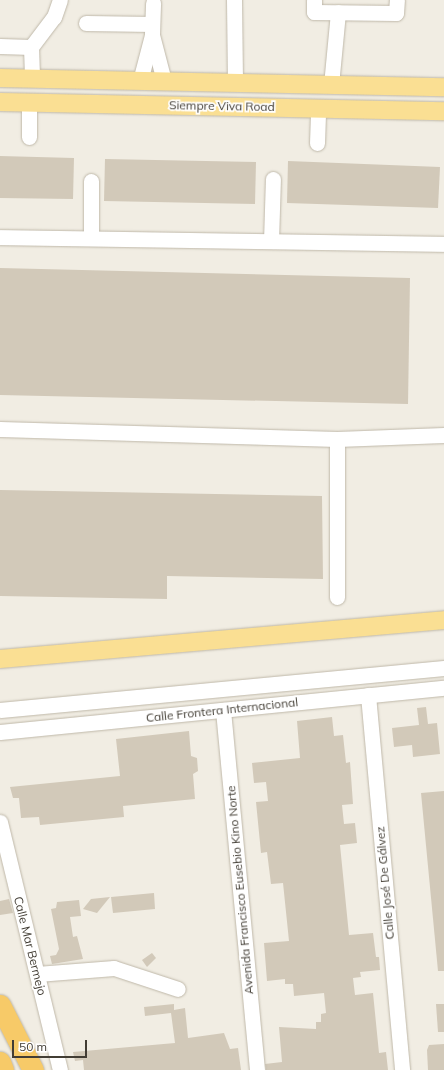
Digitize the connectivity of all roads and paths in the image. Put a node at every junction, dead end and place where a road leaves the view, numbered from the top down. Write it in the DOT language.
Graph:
graph roads {
  1 [pos="60,0"];
  2 [pos="234,0"];
  3 [pos="314,0"];
  4 [pos="397,0"];
  5 [pos="153,1"];
  6 [pos="338,12"];
  7 [pos="86,23"];
  8 [pos="152,30"];
  9 [pos="0,46"];
  10 [pos="31,47"];
  11 [pos="0,78"];
  12 [pos="32,79"];
  13 [pos="140,81"];
  14 [pos="164,81"];
  15 [pos="234,83"];
  16 [pos="331,85"];
  17 [pos="444,87"];
  18 [pos="0,102"];
  19 [pos="29,102"];
  20 [pos="318,108"];
  21 [pos="444,111"];
  22 [pos="29,137"];
  23 [pos="317,143"];
  24 [pos="273,179"];
  25 [pos="91,182"];
  26 [pos="0,237"];
  27 [pos="91,238"];
  28 [pos="271,241"];
  29 [pos="444,244"];
  30 [pos="0,429"];
  31 [pos="444,435"];
  32 [pos="337,439"];
  33 [pos="337,597"];
  34 [pos="444,620"];
  35 [pos="444,630"];
  36 [pos="0,659"];
  37 [pos="444,668"];
  38 [pos="0,669"];
  39 [pos="444,688"];
  40 [pos="368,695"];
  41 [pos="0,710"];
  42 [pos="222,710"];
  43 [pos="0,732"];
  44 [pos="0,822"];
  45 [pos="37,974"];
  46 [pos="178,989"];
  47 [pos="0,1004"];
  48 [pos="0,1062"];
  49 [pos="3,1070"];
  50 [pos="33,1070"];
  51 [pos="60,1070"];
  52 [pos="257,1070"];
  53 [pos="402,1070"];
  1 -- 10 [label="street"];
  2 -- 15 [label="street"];
  3 -- 6 [label="street"];
  4 -- 6 [label="street"];
  5 -- 8 [label="street"];
  6 -- 16 [label="street"];
  7 -- 8 [label="street"];
  8 -- 13 [label="street"];
  8 -- 14 [label="street"];
  9 -- 10 [label="street"];
  10 -- 12 [label="street"];
  11 -- 12 [label="main road, Siempre Viva Road"];
  12 -- 13 [label="main road, Siempre Viva Road"];
  13 -- 14 [label="main road, Siempre Viva Road"];
  14 -- 15 [label="main road, Siempre Viva Road"];
  15 -- 16 [label="main road, Siempre Viva Road"];
  16 -- 17 [label="main road, Siempre Viva Road"];
  18 -- 19 [label="main road, Siempre Viva Road"];
  19 -- 20 [label="main road, Siempre Viva Road"];
  19 -- 22 [label="street"];
  20 -- 21 [label="main road, Siempre Viva Road"];
  20 -- 23 [label="street"];
  24 -- 28 [label="street"];
  25 -- 27 [label="street"];
  26 -- 27 [label="street"];
  27 -- 28 [label="street"];
  28 -- 29 [label="street"];
  30 -- 32 [label="street"];
  31 -- 32 [label="street"];
  32 -- 33 [label="street"];
  34 -- 36 [label="main road"];
  35 -- 38 [label="main road"];
  37 -- 41 [label="street"];
  39 -- 40 [label="street, Calle Frontera Internacional"];
  40 -- 42 [label="street, Calle Frontera Internacional"];
  40 -- 53 [label="street, Calle José De Gálvez"];
  42 -- 43 [label="street, Calle Frontera Internacional"];
  42 -- 52 [label="street, Avenida Francisco Eusebio Kino Norte"];
  44 -- 45 [label="street, Calle Mar Bermejo"];
  45 -- 46 [label="street"];
  45 -- 51 [label="street, Calle Mar Bermejo"];
  47 -- 50 [label="highway"];
  48 -- 49 [label="highway"];
}
